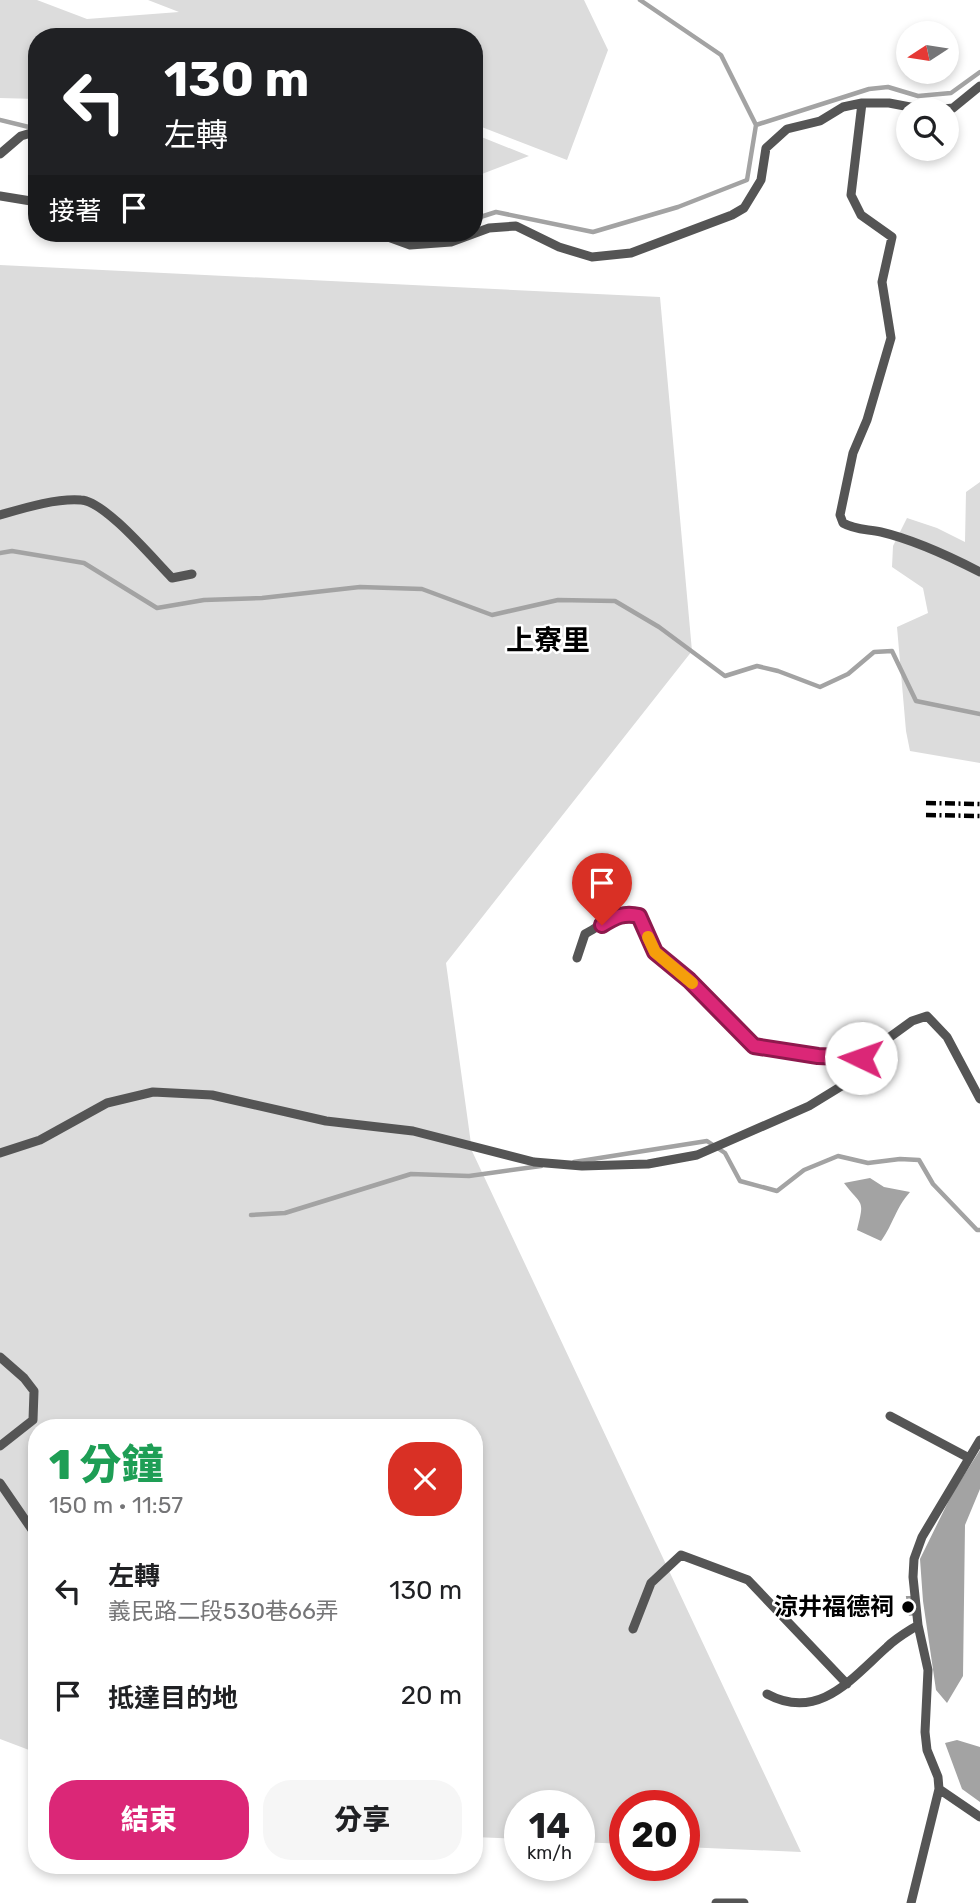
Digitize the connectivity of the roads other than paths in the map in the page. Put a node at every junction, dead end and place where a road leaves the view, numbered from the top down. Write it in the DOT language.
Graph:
graph roads {
  1 [pos="980,86"];
  2 [pos="862,103"];
  3 [pos="959,103"];
  4 [pos="896,104"];
  5 [pos="28,134"];
  6 [pos="0,154"];
  7 [pos="0,196"];
  8 [pos="28,201"];
  9 [pos="483,230"];
  10 [pos="402,242"];
  11 [pos="451,242"];
  12 [pos="0,516"];
  13 [pos="980,572"];
  14 [pos="192,574"];
  15 [pos="577,958"];
  16 [pos="861,1058"];
  17 [pos="980,1098"];
  18 [pos="0,1153"];
  19 [pos="0,1357"];
  20 [pos="890,1416"];
  21 [pos="33,1419"];
  22 [pos="28,1424"];
  23 [pos="980,1440"];
  24 [pos="0,1446"];
  25 [pos="968,1458"];
  26 [pos="0,1483"];
  27 [pos="28,1524"];
  28 [pos="918,1625"];
  29 [pos="633,1629"];
  30 [pos="847,1684"];
  31 [pos="767,1694"];
  32 [pos="939,1789"];
  33 [pos="980,1817"];
  34 [pos="716,1903"];
  35 [pos="744,1903"];
  36 [pos="911,1903"];
  1 -- 3 [label="lane"];
  2 -- 4 [label="lane"];
  2 -- 9 [label="lane"];
  2 -- 13 [label="lane"];
  5 -- 6 [label="lane"];
  7 -- 8 [label="lane"];
  10 -- 11 [label="lane"];
  12 -- 14 [label="lane"];
  15 -- 16 [label="lane"];
  16 -- 17 [label="lane"];
  16 -- 18 [label="lane"];
  19 -- 21 [label="lane"];
  20 -- 25 [label="lane"];
  22 -- 24 [label="lane"];
  23 -- 25 [label="lane"];
  25 -- 28 [label="lane"];
  26 -- 27 [label="lane"];
  28 -- 30 [label="lane"];
  28 -- 32 [label="lane"];
  29 -- 30 [label="lane"];
  30 -- 31 [label="lane"];
  32 -- 33 [label="lane"];
  32 -- 36 [label="lane"];
  34 -- 35 [label="lane"];
}
